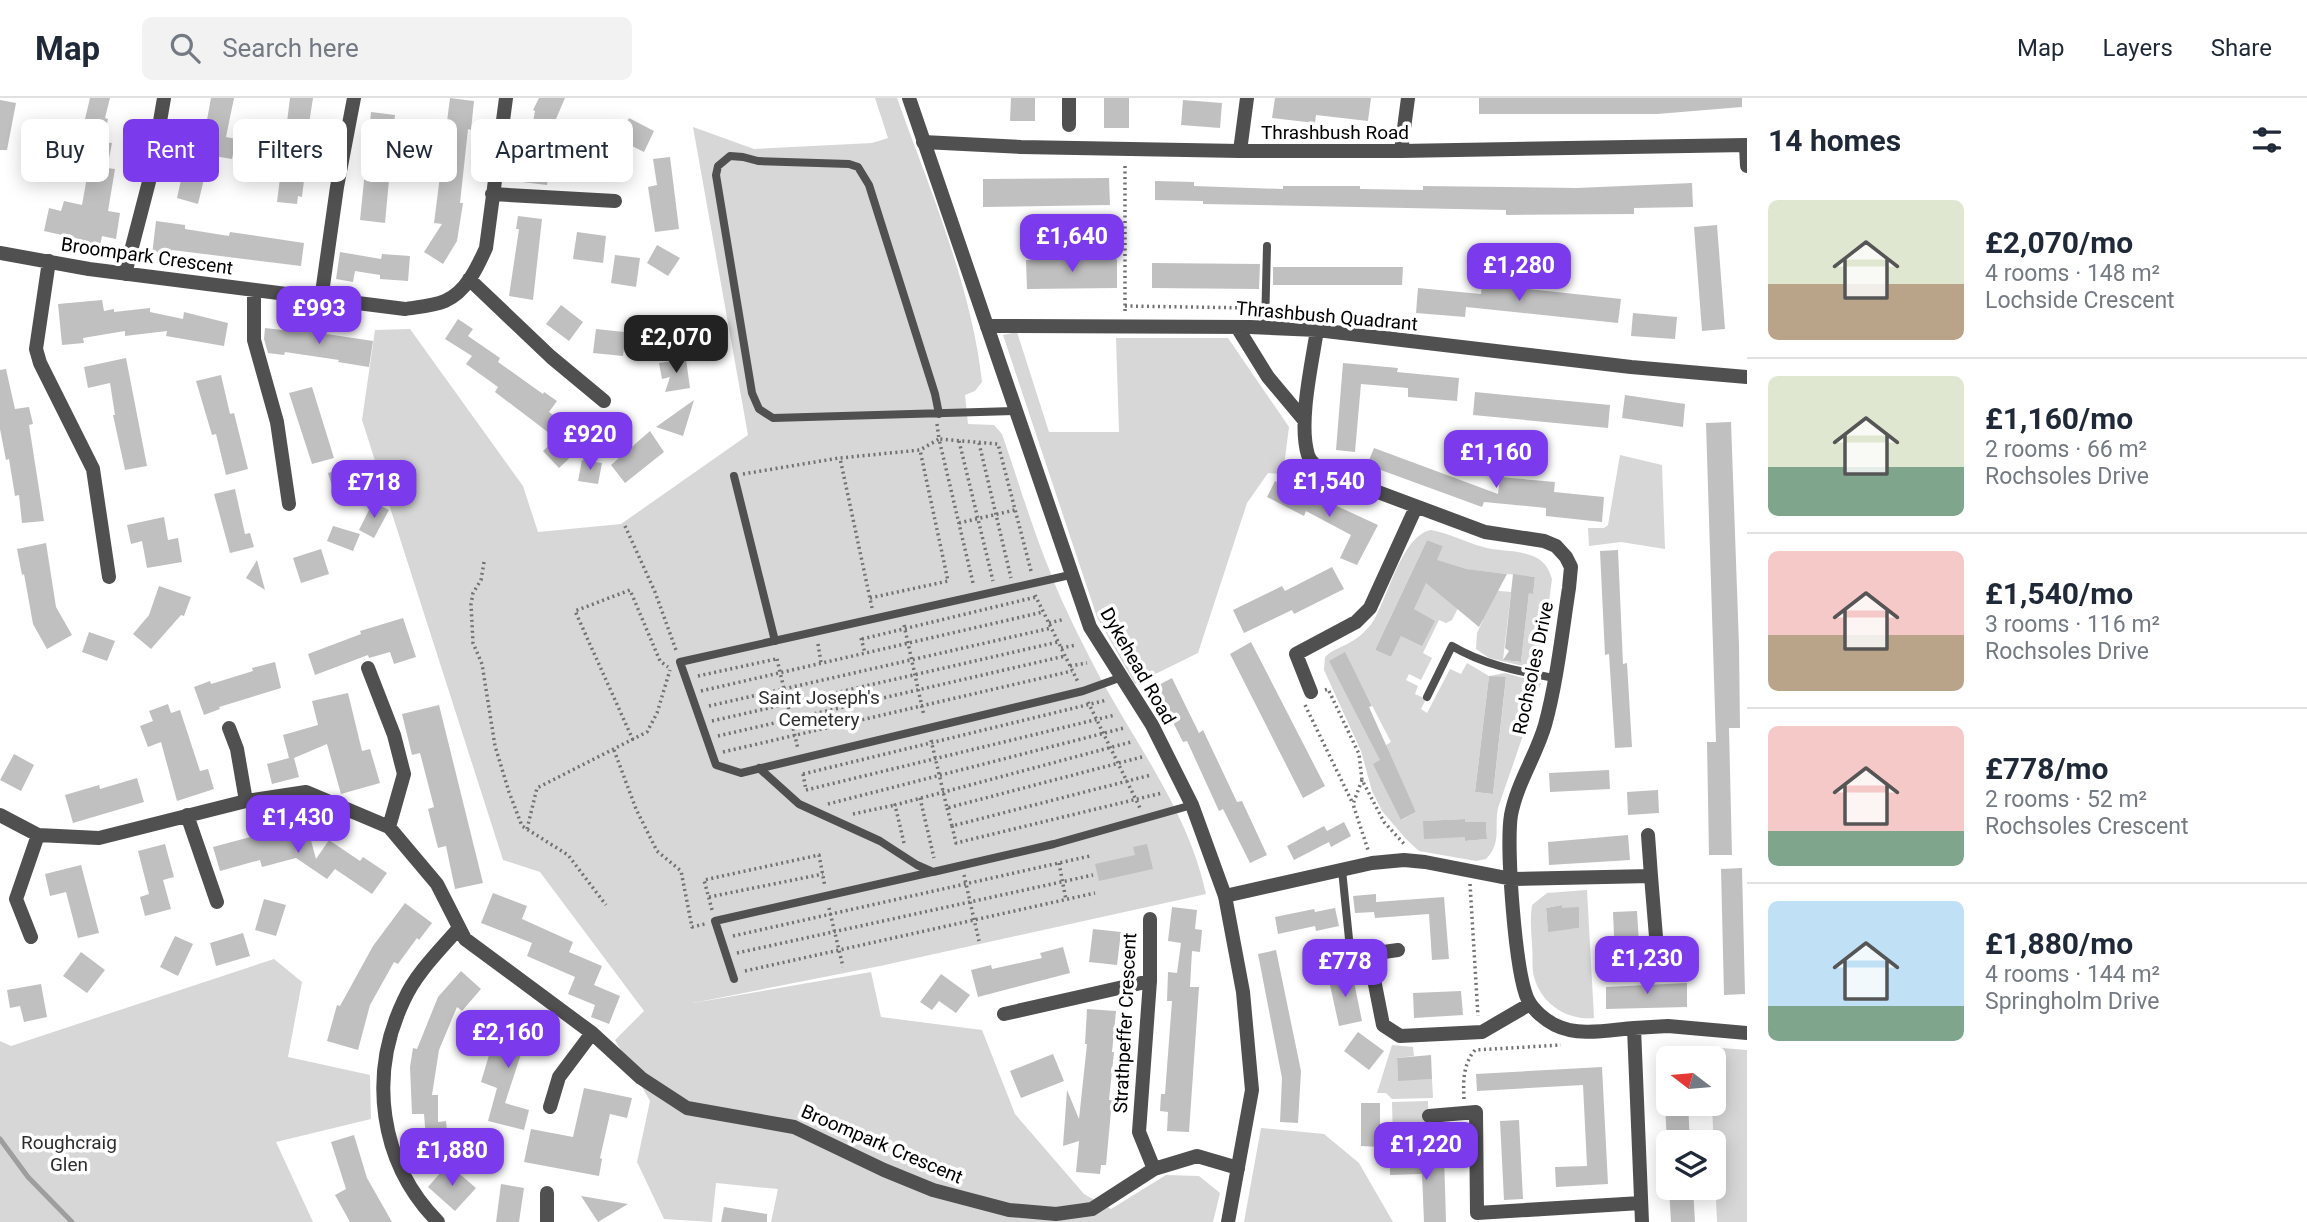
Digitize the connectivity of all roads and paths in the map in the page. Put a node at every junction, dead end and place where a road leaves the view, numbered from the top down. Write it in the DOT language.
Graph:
graph roads {
  1 [pos="164,98"];
  2 [pos="354,98"];
  3 [pos="506,98"];
  4 [pos="909,98"];
  5 [pos="1069,98"];
  6 [pos="1247,98"];
  7 [pos="1408,98"];
  8 [pos="1069,125"];
  9 [pos="923,142"];
  10 [pos="1746,145"];
  11 [pos="1125,148"];
  12 [pos="1240,151"];
  13 [pos="1401,151"];
  14 [pos="1747,166"];
  15 [pos="492,194"];
  16 [pos="615,201"];
  17 [pos="1267,246"];
  18 [pos="0,253"];
  19 [pos="49,261"];
  20 [pos="125,274"];
  21 [pos="469,279"];
  22 [pos="254,291"];
  23 [pos="321,300"];
  24 [pos="1125,306"];
  25 [pos="1266,309"];
  26 [pos="987,326"];
  27 [pos="1125,326"];
  28 [pos="1237,327"];
  29 [pos="1265,328"];
  30 [pos="1317,330"];
  31 [pos="1747,377"];
  32 [pos="604,401"];
  33 [pos="1014,411"];
  34 [pos="939,414"];
  35 [pos="1304,419"];
  36 [pos="939,439"];
  37 [pos="959,441"];
  38 [pos="979,442"];
  39 [pos="920,450"];
  40 [pos="840,458"];
  41 [pos="734,476"];
  42 [pos="289,504"];
  43 [pos="1416,507"];
  44 [pos="1015,510"];
  45 [pos="996,513"];
  46 [pos="978,518"];
  47 [pos="959,523"];
  48 [pos="625,526"];
  49 [pos="484,562"];
  50 [pos="1070,575"];
  51 [pos="108,578"];
  52 [pos="1029,584"];
  53 [pos="1013,587"];
  54 [pos="996,591"];
  55 [pos="976,596"];
  56 [pos="1036,597"];
  57 [pos="870,598"];
  58 [pos="900,612"];
  59 [pos="1043,612"];
  60 [pos="875,618"];
  61 [pos="1065,619"];
  62 [pos="858,622"];
  63 [pos="1050,625"];
  64 [pos="905,628"];
  65 [pos="815,632"];
  66 [pos="862,639"];
  67 [pos="774,641"];
  68 [pos="1058,642"];
  69 [pos="908,643"];
  70 [pos="1076,645"];
  71 [pos="1061,648"];
  72 [pos="865,653"];
  73 [pos="1065,656"];
  74 [pos="777,659"];
  75 [pos="912,660"];
  76 [pos="680,662"];
  77 [pos="821,663"];
  78 [pos="1087,663"];
  79 [pos="368,668"];
  80 [pos="1071,668"];
  81 [pos="780,673"];
  82 [pos="916,675"];
  83 [pos="1122,677"];
  84 [pos="1554,678"];
  85 [pos="686,679"];
  86 [pos="783,689"];
  87 [pos="918,690"];
  88 [pos="1083,691"];
  89 [pos="1311,692"];
  90 [pos="691,693"];
  91 [pos="1427,697"];
  92 [pos="1107,700"];
  93 [pos="786,704"];
  94 [pos="1089,705"];
  95 [pos="921,706"];
  96 [pos="696,709"];
  97 [pos="1115,715"];
  98 [pos="790,719"];
  99 [pos="1097,720"];
  100 [pos="701,724"];
  101 [pos="229,728"];
  102 [pos="928,728"];
  103 [pos="1124,728"];
  104 [pos="1103,734"];
  105 [pos="794,735"];
  106 [pos="706,738"];
  107 [pos="634,740"];
  108 [pos="1131,742"];
  109 [pos="932,743"];
  110 [pos="1110,748"];
  111 [pos="614,750"];
  112 [pos="712,754"];
  113 [pos="1142,757"];
  114 [pos="800,758"];
  115 [pos="935,758"];
  116 [pos="1118,764"];
  117 [pos="759,768"];
  118 [pos="803,774"];
  119 [pos="939,775"];
  120 [pos="1151,775"];
  121 [pos="1362,780"];
  122 [pos="1127,781"];
  123 [pos="806,790"];
  124 [pos="943,792"];
  125 [pos="1162,793"];
  126 [pos="789,795"];
  127 [pos="920,798"];
  128 [pos="1136,800"];
  129 [pos="246,801"];
  130 [pos="895,804"];
  131 [pos="1353,804"];
  132 [pos="1192,805"];
  133 [pos="809,808"];
  134 [pos="947,808"];
  135 [pos="0,815"];
  136 [pos="187,815"];
  137 [pos="832,819"];
  138 [pos="1145,819"];
  139 [pos="952,826"];
  140 [pos="389,827"];
  141 [pos="527,829"];
  142 [pos="38,835"];
  143 [pos="1648,835"];
  144 [pos="1054,844"];
  145 [pos="1090,856"];
  146 [pos="907,859"];
  147 [pos="1059,862"];
  148 [pos="1425,862"];
  149 [pos="1372,863"];
  150 [pos="962,865"];
  151 [pos="1342,870"];
  152 [pos="935,871"];
  153 [pos="1470,872"];
  154 [pos="823,874"];
  155 [pos="1093,875"];
  156 [pos="1651,876"];
  157 [pos="1512,879"];
  158 [pos="1063,881"];
  159 [pos="967,885"];
  160 [pos="1095,893"];
  161 [pos="827,895"];
  162 [pos="1226,896"];
  163 [pos="709,897"];
  164 [pos="1066,900"];
  165 [pos="217,902"];
  166 [pos="969,903"];
  167 [pos="606,905"];
  168 [pos="831,914"];
  169 [pos="1150,919"];
  170 [pos="715,921"];
  171 [pos="973,921"];
  172 [pos="460,928"];
  173 [pos="836,933"];
  174 [pos="31,937"];
  175 [pos="720,938"];
  176 [pos="1349,939"];
  177 [pos="979,941"];
  178 [pos="1657,949"];
  179 [pos="840,950"];
  180 [pos="1398,950"];
  181 [pos="1370,954"];
  182 [pos="1339,955"];
  183 [pos="726,956"];
  184 [pos="843,967"];
  185 [pos="733,976"];
  186 [pos="1150,981"];
  187 [pos="1530,1004"];
  188 [pos="1004,1014"];
  189 [pos="1634,1028"];
  190 [pos="1567,1030"];
  191 [pos="1482,1032"];
  192 [pos="592,1033"];
  193 [pos="1747,1033"];
  194 [pos="550,1107"];
  195 [pos="1465,1113"];
  196 [pos="1429,1116"];
  197 [pos="1238,1168"];
  198 [pos="1154,1169"];
  199 [pos="547,1193"];
  200 [pos="1641,1203"];
  201 [pos="438,1222"];
  202 [pos="547,1222"];
  203 [pos="1228,1222"];
  204 [pos="1642,1222"];
  1 -- 20 [label="street"];
  2 -- 23 [label="street"];
  3 -- 15 [label="street, Broompark Crescent"];
  4 -- 9 [label="street, Dykehead Road"];
  5 -- 8 [label="street"];
  6 -- 12 [label="street"];
  7 -- 13 [label="street"];
  9 -- 11 [label="street, Thrashbush Road"];
  9 -- 26 [label="street, Dykehead Road"];
  10 -- 13 [label="street, Thrashbush Road"];
  10 -- 14 [label="street"];
  11 -- 12 [label="street, Thrashbush Road"];
  11 -- 24 [label="path"];
  12 -- 13 [label="street, Thrashbush Road"];
  15 -- 16 [label="street"];
  15 -- 21 [label="street, Broompark Crescent"];
  17 -- 25 [label="lane"];
  18 -- 19 [label="street, Broompark Crescent"];
  19 -- 20 [label="street, Broompark Crescent"];
  19 -- 51 [label="street"];
  20 -- 22 [label="street, Broompark Crescent"];
  21 -- 23 [label="street, Broompark Crescent"];
  21 -- 32 [label="street"];
  22 -- 23 [label="street, Broompark Crescent"];
  22 -- 42 [label="street"];
  24 -- 25 [label="path"];
  24 -- 27 [label="path"];
  25 -- 29 [label="lane"];
  26 -- 27 [label="street, Thrashbush Quadrant"];
  26 -- 33 [label="street, Dykehead Road"];
  27 -- 28 [label="street, Thrashbush Quadrant"];
  28 -- 29 [label="street, Thrashbush Quadrant"];
  28 -- 35 [label="street"];
  29 -- 30 [label="street, Thrashbush Quadrant"];
  30 -- 31 [label="street, Thrashbush Quadrant"];
  30 -- 35 [label="street, Rochsoles Drive"];
  33 -- 34 [label="lane"];
  33 -- 50 [label="street, Dykehead Road"];
  34 -- 34 [label="lane"];
  34 -- 36 [label="path"];
  35 -- 43 [label="street, Rochsoles Drive"];
  36 -- 37 [label="path"];
  36 -- 39 [label="path"];
  36 -- 47 [label="path"];
  37 -- 38 [label="path"];
  37 -- 46 [label="path"];
  38 -- 44 [label="path"];
  38 -- 45 [label="path"];
  39 -- 40 [label="path"];
  39 -- 57 [label="path"];
  40 -- 41 [label="path"];
  40 -- 57 [label="path"];
  41 -- 67 [label="lane"];
  43 -- 84 [label="street, Rochsoles Drive"];
  43 -- 89 [label="street"];
  44 -- 45 [label="path"];
  44 -- 52 [label="path"];
  45 -- 46 [label="path"];
  45 -- 53 [label="path"];
  46 -- 47 [label="path"];
  46 -- 54 [label="path"];
  47 -- 55 [label="path"];
  48 -- 76 [label="path"];
  49 -- 141 [label="path"];
  50 -- 52 [label="lane"];
  50 -- 83 [label="street, Dykehead Road"];
  52 -- 53 [label="lane"];
  52 -- 56 [label="path"];
  53 -- 54 [label="lane"];
  54 -- 55 [label="lane"];
  55 -- 58 [label="lane"];
  56 -- 59 [label="path"];
  56 -- 64 [label="path"];
  57 -- 60 [label="path"];
  58 -- 60 [label="lane"];
  58 -- 64 [label="path"];
  59 -- 63 [label="path"];
  59 -- 69 [label="path"];
  60 -- 62 [label="lane"];
  61 -- 63 [label="path"];
  62 -- 65 [label="lane"];
  62 -- 66 [label="path"];
  63 -- 68 [label="path"];
  63 -- 75 [label="path"];
  64 -- 66 [label="path"];
  64 -- 69 [label="path"];
  65 -- 67 [label="lane"];
  65 -- 77 [label="path"];
  66 -- 72 [label="path"];
  67 -- 74 [label="path"];
  67 -- 76 [label="lane"];
  68 -- 71 [label="path"];
  68 -- 82 [label="path"];
  69 -- 72 [label="path"];
  69 -- 75 [label="path"];
  70 -- 71 [label="path"];
  71 -- 73 [label="path"];
  72 -- 77 [label="path"];
  73 -- 80 [label="path"];
  73 -- 87 [label="path"];
  74 -- 81 [label="path"];
  74 -- 85 [label="path"];
  75 -- 82 [label="path"];
  75 -- 86 [label="path"];
  76 -- 85 [label="lane"];
  77 -- 81 [label="path"];
  78 -- 80 [label="path"];
  79 -- 140 [label="street"];
  80 -- 88 [label="path"];
  80 -- 95 [label="path"];
  81 -- 86 [label="path"];
  81 -- 90 [label="path"];
  82 -- 87 [label="path"];
  82 -- 93 [label="path"];
  83 -- 88 [label="lane"];
  83 -- 132 [label="street, Dykehead Road"];
  84 -- 91 [label="lane"];
  84 -- 157 [label="street, Rochsoles Drive"];
  85 -- 90 [label="lane"];
  86 -- 93 [label="path"];
  86 -- 96 [label="path"];
  87 -- 95 [label="path"];
  87 -- 98 [label="path"];
  88 -- 94 [label="path"];
  88 -- 102 [label="lane"];
  89 -- 121 [label="path"];
  89 -- 131 [label="path"];
  90 -- 96 [label="lane"];
  92 -- 94 [label="path"];
  93 -- 98 [label="path"];
  93 -- 100 [label="path"];
  94 -- 99 [label="path"];
  94 -- 109 [label="path"];
  95 -- 102 [label="path"];
  95 -- 105 [label="path"];
  96 -- 100 [label="lane"];
  97 -- 99 [label="path"];
  98 -- 105 [label="path"];
  98 -- 106 [label="path"];
  99 -- 104 [label="path"];
  99 -- 115 [label="path"];
  100 -- 106 [label="lane"];
  101 -- 129 [label="street"];
  102 -- 109 [label="path"];
  102 -- 114 [label="lane"];
  103 -- 104 [label="path"];
  104 -- 110 [label="path"];
  104 -- 119 [label="path"];
  105 -- 112 [label="path"];
  105 -- 114 [label="path"];
  106 -- 112 [label="lane"];
  107 -- 107 [label="path"];
  107 -- 111 [label="path"];
  108 -- 110 [label="path"];
  109 -- 115 [label="path"];
  109 -- 118 [label="path"];
  110 -- 116 [label="path"];
  110 -- 124 [label="path"];
  111 -- 141 [label="path"];
  111 -- 170 [label="path"];
  112 -- 117 [label="lane"];
  113 -- 116 [label="path"];
  114 -- 117 [label="lane"];
  114 -- 118 [label="path"];
  115 -- 119 [label="path"];
  115 -- 123 [label="path"];
  116 -- 122 [label="path"];
  116 -- 134 [label="path"];
  117 -- 126 [label="lane"];
  118 -- 123 [label="path"];
  119 -- 124 [label="path"];
  119 -- 133 [label="path"];
  120 -- 122 [label="path"];
  121 -- 131 [label="path"];
  121 -- 148 [label="path"];
  122 -- 128 [label="path"];
  122 -- 139 [label="path"];
  123 -- 126 [label="path"];
  124 -- 127 [label="path"];
  124 -- 134 [label="path"];
  125 -- 128 [label="path"];
  126 -- 133 [label="lane"];
  127 -- 130 [label="path"];
  127 -- 152 [label="path"];
  128 -- 138 [label="path"];
  128 -- 139 [label="path"];
  129 -- 136 [label="street, Broompark Crescent"];
  129 -- 140 [label="street, Broompark Crescent"];
  130 -- 137 [label="path"];
  130 -- 146 [label="path"];
  131 -- 149 [label="path"];
  132 -- 138 [label="lane"];
  132 -- 162 [label="street, Dykehead Road"];
  133 -- 137 [label="lane"];
  134 -- 139 [label="path"];
  135 -- 142 [label="street, Broompark Crescent"];
  136 -- 142 [label="street, Broompark Crescent"];
  136 -- 165 [label="street"];
  137 -- 146 [label="lane"];
  138 -- 144 [label="lane"];
  140 -- 172 [label="street, Broompark Crescent"];
  141 -- 167 [label="path"];
  142 -- 174 [label="street"];
  143 -- 156 [label="street"];
  144 -- 147 [label="path"];
  144 -- 150 [label="lane"];
  145 -- 147 [label="path"];
  146 -- 152 [label="lane"];
  147 -- 158 [label="path"];
  147 -- 159 [label="path"];
  148 -- 149 [label="street"];
  148 -- 153 [label="street"];
  149 -- 151 [label="street"];
  150 -- 152 [label="lane"];
  150 -- 159 [label="path"];
  151 -- 162 [label="street"];
  151 -- 176 [label="lane"];
  152 -- 161 [label="lane"];
  153 -- 157 [label="street"];
  153 -- 191 [label="path"];
  154 -- 161 [label="path"];
  154 -- 163 [label="path"];
  154 -- 163 [label="path"];
  155 -- 158 [label="path"];
  156 -- 157 [label="street"];
  156 -- 178 [label="street"];
  157 -- 187 [label="street, Rochsoles Drive"];
  158 -- 164 [label="path"];
  158 -- 166 [label="path"];
  159 -- 166 [label="path"];
  159 -- 168 [label="path"];
  160 -- 164 [label="path"];
  161 -- 168 [label="path"];
  161 -- 170 [label="lane"];
  162 -- 197 [label="street, Dykehead Road"];
  163 -- 170 [label="path"];
  164 -- 171 [label="path"];
  166 -- 171 [label="path"];
  166 -- 173 [label="path"];
  168 -- 173 [label="path"];
  168 -- 175 [label="path"];
  169 -- 186 [label="street, Strathpeffer Crescent"];
  170 -- 175 [label="lane"];
  171 -- 177 [label="path"];
  171 -- 179 [label="path"];
  172 -- 192 [label="street, Broompark Crescent"];
  172 -- 201 [label="street"];
  173 -- 179 [label="path"];
  173 -- 183 [label="path"];
  175 -- 183 [label="lane"];
  179 -- 184 [label="path"];
  179 -- 185 [label="path"];
  180 -- 181 [label="street"];
  181 -- 182 [label="street"];
  181 -- 191 [label="street"];
  183 -- 185 [label="lane"];
  186 -- 188 [label="street"];
  186 -- 198 [label="street, Strathpeffer Crescent"];
  187 -- 190 [label="street"];
  187 -- 191 [label="street"];
  189 -- 190 [label="street"];
  189 -- 193 [label="street"];
  189 -- 200 [label="street"];
  190 -- 195 [label="path"];
  192 -- 194 [label="street"];
  192 -- 198 [label="street, Broompark Crescent"];
  195 -- 196 [label="street"];
  195 -- 200 [label="street"];
  197 -- 198 [label="street, Broompark Crescent"];
  197 -- 203 [label="street, Dykehead Road"];
  199 -- 202 [label="street"];
  200 -- 204 [label="street"];
}
